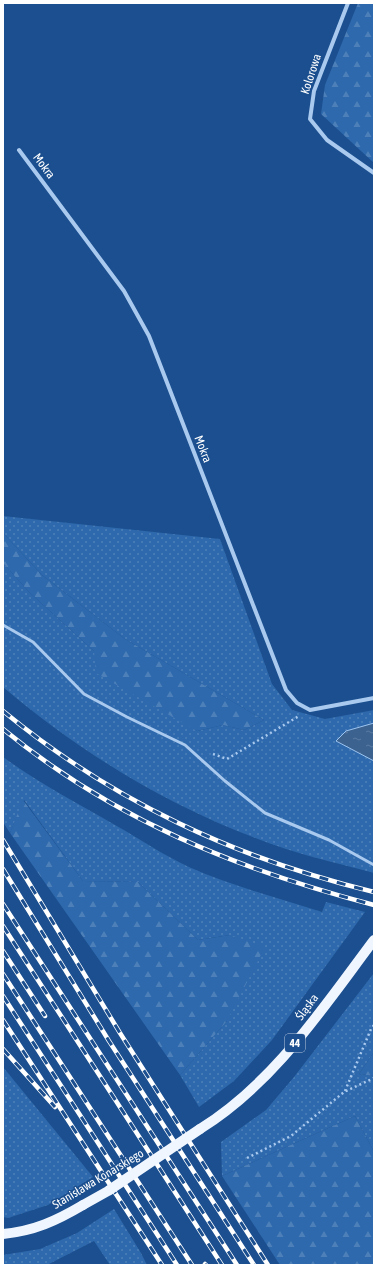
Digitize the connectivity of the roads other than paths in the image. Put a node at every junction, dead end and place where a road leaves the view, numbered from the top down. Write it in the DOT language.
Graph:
graph roads {
  1 [pos="348,3"];
  2 [pos="19,150"];
  3 [pos="374,173"];
  4 [pos="3,624"];
  5 [pos="374,698"];
  6 [pos="374,866"];
  7 [pos="374,940"];
  8 [pos="200,1129"];
  9 [pos="3,1234"];
  1 -- 3 [label="street, Kolorowa"];
  2 -- 5 [label="street, Mokra"];
  4 -- 6 [label="lane"];
  7 -- 8 [label="main road, Śląska / 44"];
  8 -- 9 [label="main road, Stanisława Konarskiego / 44, bridge"];
}
